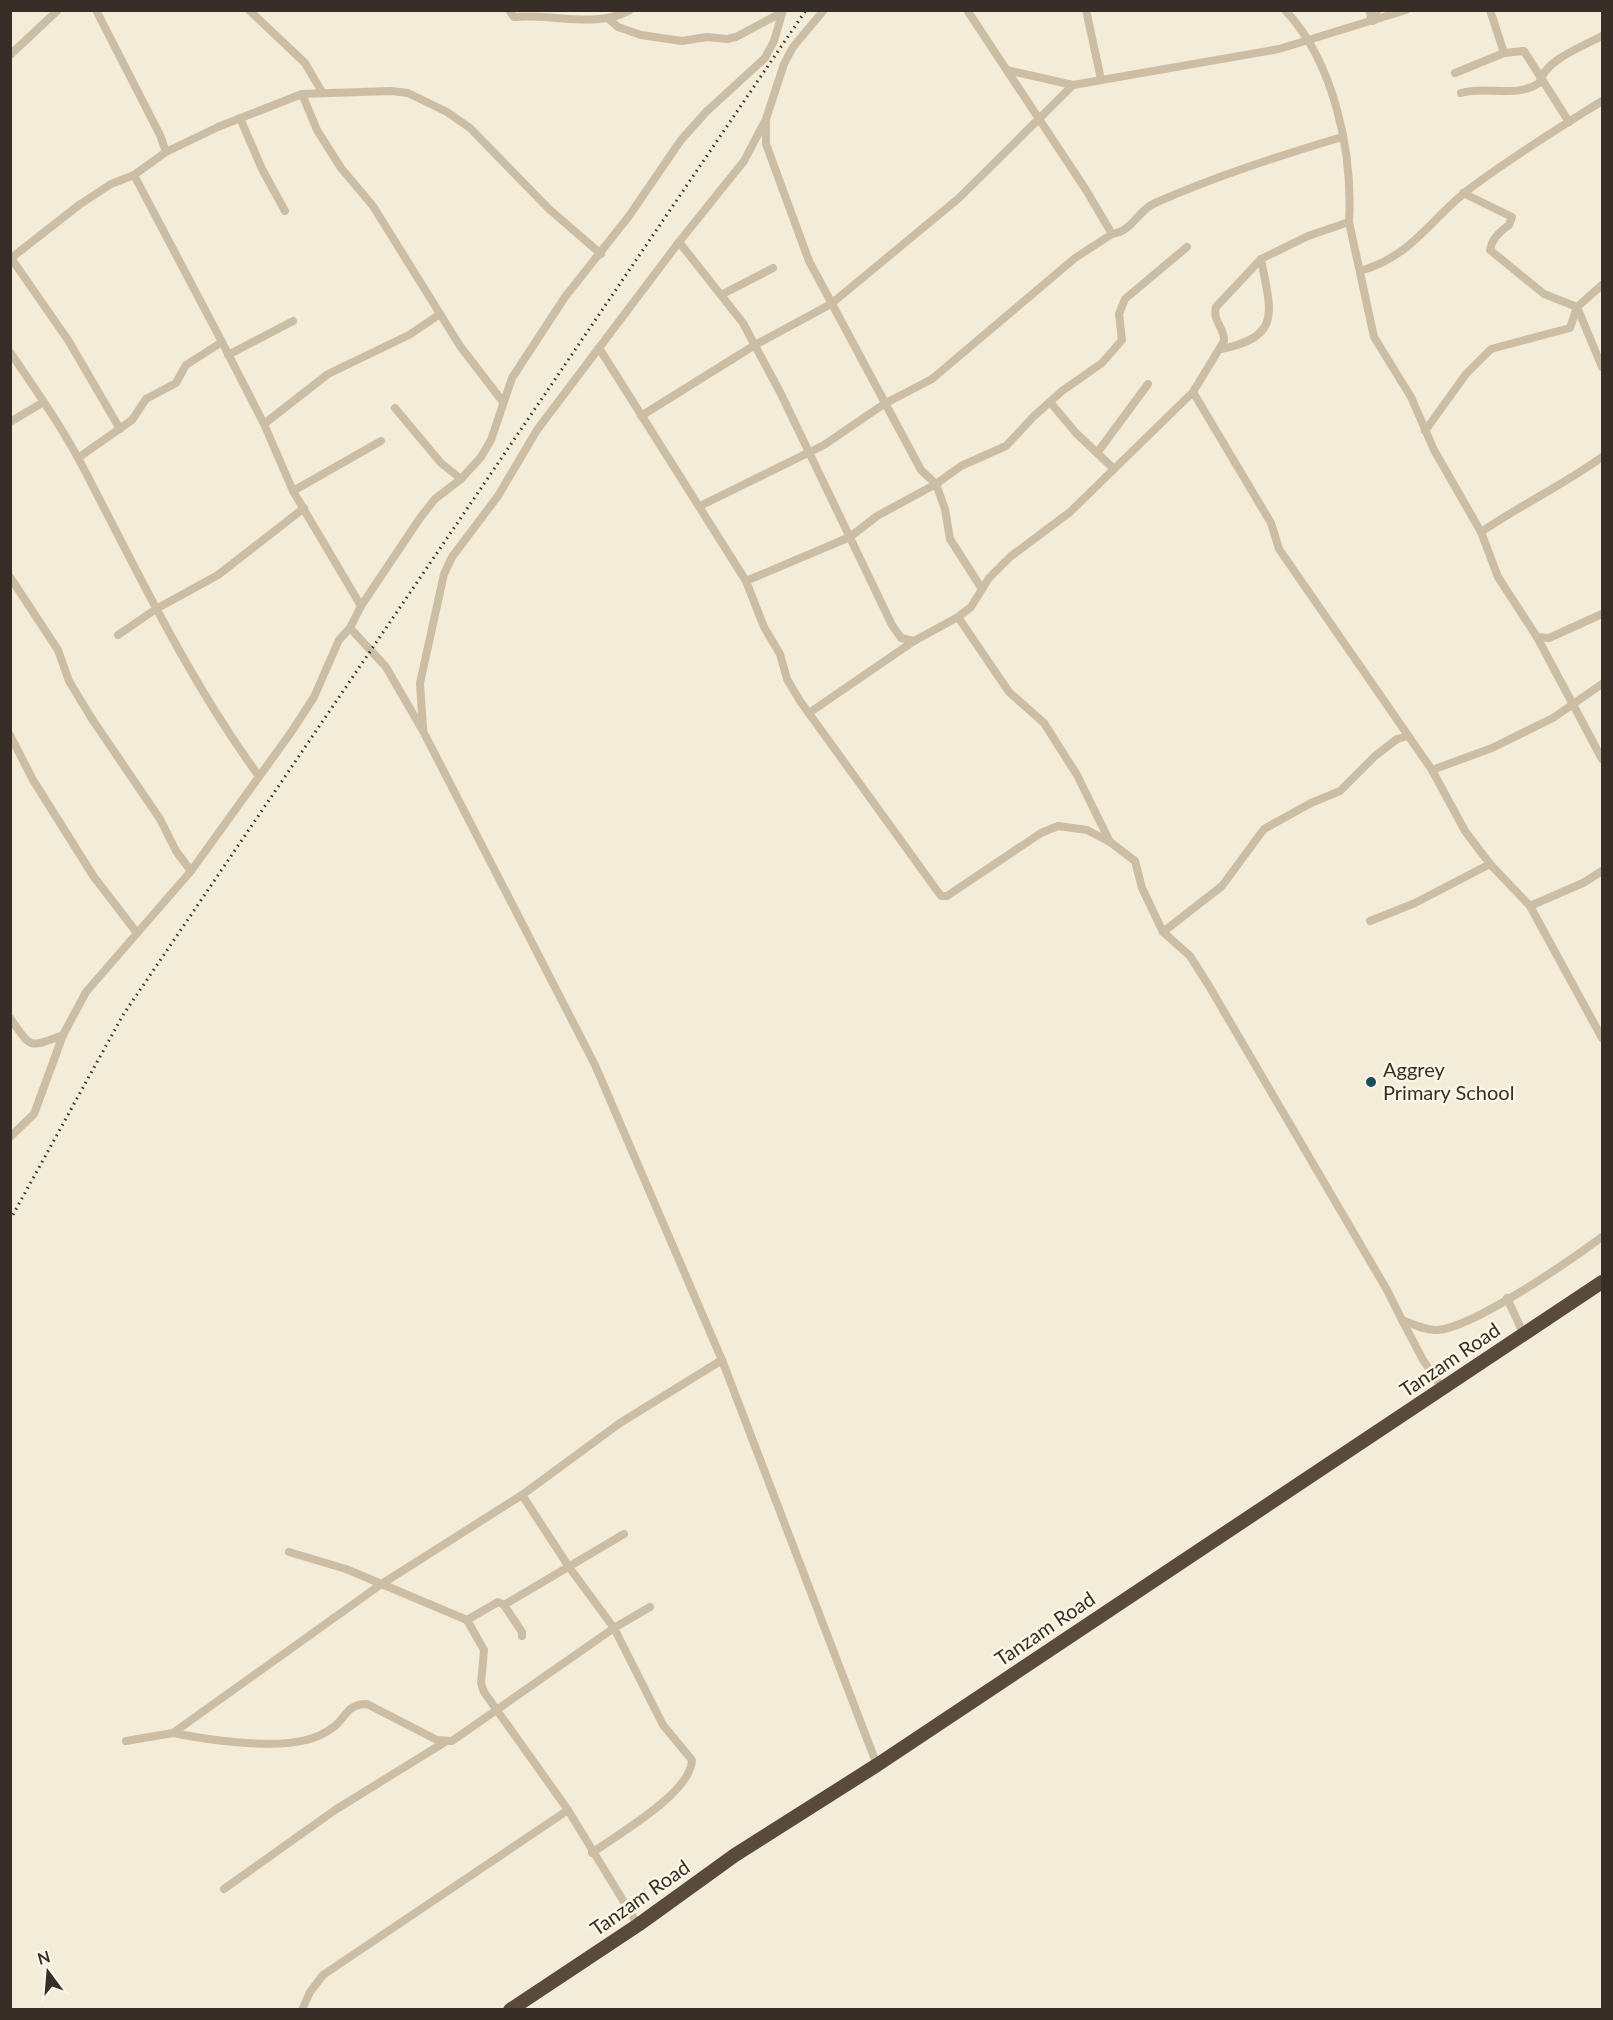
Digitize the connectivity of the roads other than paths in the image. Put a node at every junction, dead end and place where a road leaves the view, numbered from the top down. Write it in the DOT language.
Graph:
graph roads {
  1 [pos="58,10"];
  2 [pos="96,10"];
  3 [pos="249,10"];
  4 [pos="510,10"];
  5 [pos="630,10"];
  6 [pos="824,10"];
  7 [pos="967,10"];
  8 [pos="1086,10"];
  9 [pos="1284,10"];
  10 [pos="1378,10"];
  11 [pos="1406,10"];
  12 [pos="1490,10"];
  13 [pos="782,12"];
  14 [pos="1371,16"];
  15 [pos="610,20"];
  16 [pos="1602,36"];
  17 [pos="1309,42"];
  18 [pos="1504,53"];
  19 [pos="10,55"];
  20 [pos="1007,70"];
  21 [pos="1455,73"];
  22 [pos="1541,75"];
  23 [pos="1101,79"];
  24 [pos="1073,85"];
  25 [pos="322,92"];
  26 [pos="1461,93"];
  27 [pos="302,94"];
  28 [pos="1602,101"];
  29 [pos="1038,117"];
  30 [pos="240,118"];
  31 [pos="766,119"];
  32 [pos="1569,122"];
  33 [pos="1342,137"];
  34 [pos="166,152"];
  35 [pos="134,175"];
  36 [pos="1463,193"];
  37 [pos="285,211"];
  38 [pos="1349,222"];
  39 [pos="1112,234"];
  40 [pos="679,242"];
  41 [pos="1187,247"];
  42 [pos="601,254"];
  43 [pos="11,258"];
  44 [pos="1261,259"];
  45 [pos="773,268"];
  46 [pos="1360,271"];
  47 [pos="1602,285"];
  48 [pos="721,295"];
  49 [pos="831,304"];
  50 [pos="1577,307"];
  51 [pos="440,314"];
  52 [pos="293,321"];
  53 [pos="222,342"];
  54 [pos="755,345"];
  55 [pos="599,348"];
  56 [pos="1221,349"];
  57 [pos="10,352"];
  58 [pos="228,355"];
  59 [pos="1602,367"];
  60 [pos="1148,384"];
  61 [pos="1192,392"];
  62 [pos="503,402"];
  63 [pos="1050,402"];
  64 [pos="42,403"];
  65 [pos="884,404"];
  66 [pos="395,408"];
  67 [pos="641,416"];
  68 [pos="10,422"];
  69 [pos="264,424"];
  70 [pos="120,429"];
  71 [pos="1425,431"];
  72 [pos="381,441"];
  73 [pos="808,450"];
  74 [pos="1097,453"];
  75 [pos="1602,457"];
  76 [pos="78,458"];
  77 [pos="1114,469"];
  78 [pos="461,479"];
  79 [pos="936,484"];
  80 [pos="293,491"];
  81 [pos="700,506"];
  82 [pos="304,508"];
  83 [pos="1481,532"];
  84 [pos="850,537"];
  85 [pos="10,577"];
  86 [pos="746,581"];
  87 [pos="982,589"];
  88 [pos="361,606"];
  89 [pos="156,609"];
  90 [pos="1602,614"];
  91 [pos="958,617"];
  92 [pos="350,628"];
  93 [pos="118,635"];
  94 [pos="1537,637"];
  95 [pos="914,640"];
  96 [pos="1602,684"];
  97 [pos="1572,706"];
  98 [pos="809,713"];
  99 [pos="423,731"];
  100 [pos="10,735"];
  101 [pos="1408,736"];
  102 [pos="1602,759"];
  103 [pos="1432,770"];
  104 [pos="258,775"];
  105 [pos="1110,842"];
  106 [pos="1490,864"];
  107 [pos="1602,871"];
  108 [pos="191,872"];
  109 [pos="1530,906"];
  110 [pos="1370,921"];
  111 [pos="1163,932"];
  112 [pos="136,933"];
  113 [pos="10,1018"];
  114 [pos="63,1035"];
  115 [pos="1602,1038"];
  116 [pos="10,1137"];
  117 [pos="1602,1237"];
  118 [pos="1602,1282"];
  119 [pos="1507,1298"];
  120 [pos="1402,1320"];
  121 [pos="1524,1335"];
  122 [pos="722,1360"];
  123 [pos="1443,1389"];
  124 [pos="522,1495"];
  125 [pos="624,1534"];
  126 [pos="289,1552"];
  127 [pos="569,1567"];
  128 [pos="380,1585"];
  129 [pos="504,1605"];
  130 [pos="650,1607"];
  131 [pos="467,1620"];
  132 [pos="614,1628"];
  133 [pos="522,1636"];
  134 [pos="498,1710"];
  135 [pos="173,1733"];
  136 [pos="126,1742"];
  137 [pos="445,1742"];
  138 [pos="876,1765"];
  139 [pos="568,1810"];
  140 [pos="592,1852"];
  141 [pos="224,1889"];
  142 [pos="638,1925"];
  143 [pos="302,2010"];
  144 [pos="510,2010"];
  1 -- 19 [label="street"];
  2 -- 34 [label="street"];
  3 -- 25 [label="street"];
  4 -- 15 [label="street"];
  5 -- 15 [label="street"];
  6 -- 31 [label="street"];
  7 -- 20 [label="street"];
  8 -- 23 [label="street"];
  9 -- 17 [label="street"];
  10 -- 14 [label="street"];
  11 -- 14 [label="street"];
  12 -- 18 [label="street"];
  13 -- 15 [label="street"];
  13 -- 42 [label="street"];
  14 -- 17 [label="street"];
  16 -- 22 [label="street"];
  17 -- 23 [label="street"];
  17 -- 33 [label="street"];
  18 -- 21 [label="street"];
  18 -- 22 [label="street"];
  20 -- 24 [label="street"];
  20 -- 29 [label="street"];
  22 -- 26 [label="street"];
  22 -- 32 [label="street"];
  23 -- 24 [label="street"];
  24 -- 29 [label="street"];
  25 -- 27 [label="street"];
  25 -- 42 [label="street"];
  27 -- 30 [label="street"];
  27 -- 51 [label="street"];
  28 -- 32 [label="street"];
  29 -- 39 [label="street"];
  29 -- 49 [label="street"];
  30 -- 34 [label="street"];
  30 -- 37 [label="street"];
  31 -- 40 [label="street"];
  31 -- 49 [label="street"];
  32 -- 36 [label="street"];
  33 -- 38 [label="street"];
  33 -- 39 [label="street"];
  34 -- 35 [label="street"];
  35 -- 43 [label="street"];
  35 -- 53 [label="street"];
  36 -- 46 [label="street"];
  36 -- 50 [label="street"];
  38 -- 44 [label="street"];
  38 -- 46 [label="street"];
  39 -- 65 [label="street"];
  40 -- 48 [label="street"];
  40 -- 55 [label="street"];
  41 -- 63 [label="street"];
  42 -- 62 [label="street"];
  43 -- 70 [label="street"];
  44 -- 56 [label="street"];
  44 -- 56 [label="street"];
  45 -- 48 [label="street"];
  46 -- 71 [label="street"];
  47 -- 50 [label="street"];
  48 -- 54 [label="street"];
  49 -- 54 [label="street"];
  49 -- 65 [label="street"];
  50 -- 59 [label="street"];
  50 -- 71 [label="street"];
  51 -- 62 [label="street"];
  51 -- 69 [label="street"];
  52 -- 58 [label="street"];
  53 -- 58 [label="street"];
  53 -- 70 [label="street"];
  54 -- 67 [label="street"];
  54 -- 73 [label="street"];
  55 -- 67 [label="street"];
  55 -- 99 [label="street"];
  56 -- 61 [label="street"];
  57 -- 64 [label="street"];
  58 -- 69 [label="street"];
  60 -- 74 [label="street"];
  61 -- 77 [label="street"];
  61 -- 101 [label="street"];
  62 -- 78 [label="street"];
  63 -- 74 [label="street"];
  63 -- 79 [label="street"];
  64 -- 68 [label="street"];
  64 -- 76 [label="street"];
  65 -- 73 [label="street"];
  65 -- 79 [label="street"];
  66 -- 78 [label="street"];
  67 -- 81 [label="street"];
  69 -- 80 [label="street"];
  70 -- 76 [label="street"];
  71 -- 83 [label="street"];
  72 -- 80 [label="street"];
  73 -- 81 [label="street"];
  73 -- 84 [label="street"];
  74 -- 77 [label="street"];
  75 -- 83 [label="street"];
  76 -- 89 [label="street"];
  77 -- 87 [label="street"];
  78 -- 88 [label="street"];
  79 -- 84 [label="street"];
  79 -- 87 [label="street"];
  80 -- 82 [label="street"];
  81 -- 86 [label="street"];
  82 -- 88 [label="street"];
  82 -- 89 [label="street"];
  83 -- 94 [label="street"];
  84 -- 86 [label="street"];
  84 -- 95 [label="street"];
  85 -- 108 [label="street"];
  86 -- 98 [label="street"];
  87 -- 91 [label="street"];
  88 -- 92 [label="street"];
  89 -- 93 [label="street"];
  89 -- 104 [label="street"];
  90 -- 94 [label="street"];
  91 -- 95 [label="street"];
  91 -- 105 [label="street"];
  92 -- 99 [label="street"];
  92 -- 104 [label="street"];
  94 -- 97 [label="street"];
  95 -- 98 [label="street"];
  96 -- 97 [label="street"];
  97 -- 102 [label="street"];
  97 -- 103 [label="street"];
  98 -- 105 [label="street"];
  99 -- 122 [label="street"];
  100 -- 112 [label="street"];
  101 -- 103 [label="street"];
  101 -- 111 [label="street"];
  103 -- 106 [label="street"];
  104 -- 108 [label="street"];
  105 -- 111 [label="street"];
  106 -- 109 [label="street"];
  106 -- 110 [label="street"];
  107 -- 109 [label="street"];
  108 -- 112 [label="street"];
  109 -- 115 [label="street"];
  111 -- 120 [label="street"];
  112 -- 114 [label="street"];
  113 -- 114 [label="street"];
  114 -- 116 [label="street"];
  117 -- 119 [label="street"];
  118 -- 121 [label="highway, Tanzam Road"];
  119 -- 120 [label="street"];
  119 -- 121 [label="street"];
  120 -- 123 [label="street"];
  121 -- 123 [label="highway, Tanzam Road"];
  122 -- 124 [label="street"];
  122 -- 138 [label="street"];
  123 -- 138 [label="highway, Tanzam Road"];
  124 -- 127 [label="street"];
  124 -- 128 [label="street"];
  125 -- 127 [label="street"];
  126 -- 128 [label="street"];
  127 -- 129 [label="street"];
  127 -- 132 [label="street"];
  128 -- 131 [label="street"];
  128 -- 135 [label="street"];
  129 -- 131 [label="street"];
  129 -- 133 [label="street"];
  130 -- 132 [label="street"];
  131 -- 134 [label="street"];
  132 -- 134 [label="street"];
  132 -- 140 [label="street"];
  134 -- 137 [label="street"];
  134 -- 139 [label="street"];
  135 -- 136 [label="street"];
  135 -- 137 [label="street"];
  137 -- 141 [label="street"];
  138 -- 142 [label="highway, Tanzam Road"];
  139 -- 140 [label="street"];
  139 -- 143 [label="street"];
  140 -- 142 [label="street"];
  142 -- 144 [label="highway, Tanzam Road"];
}
